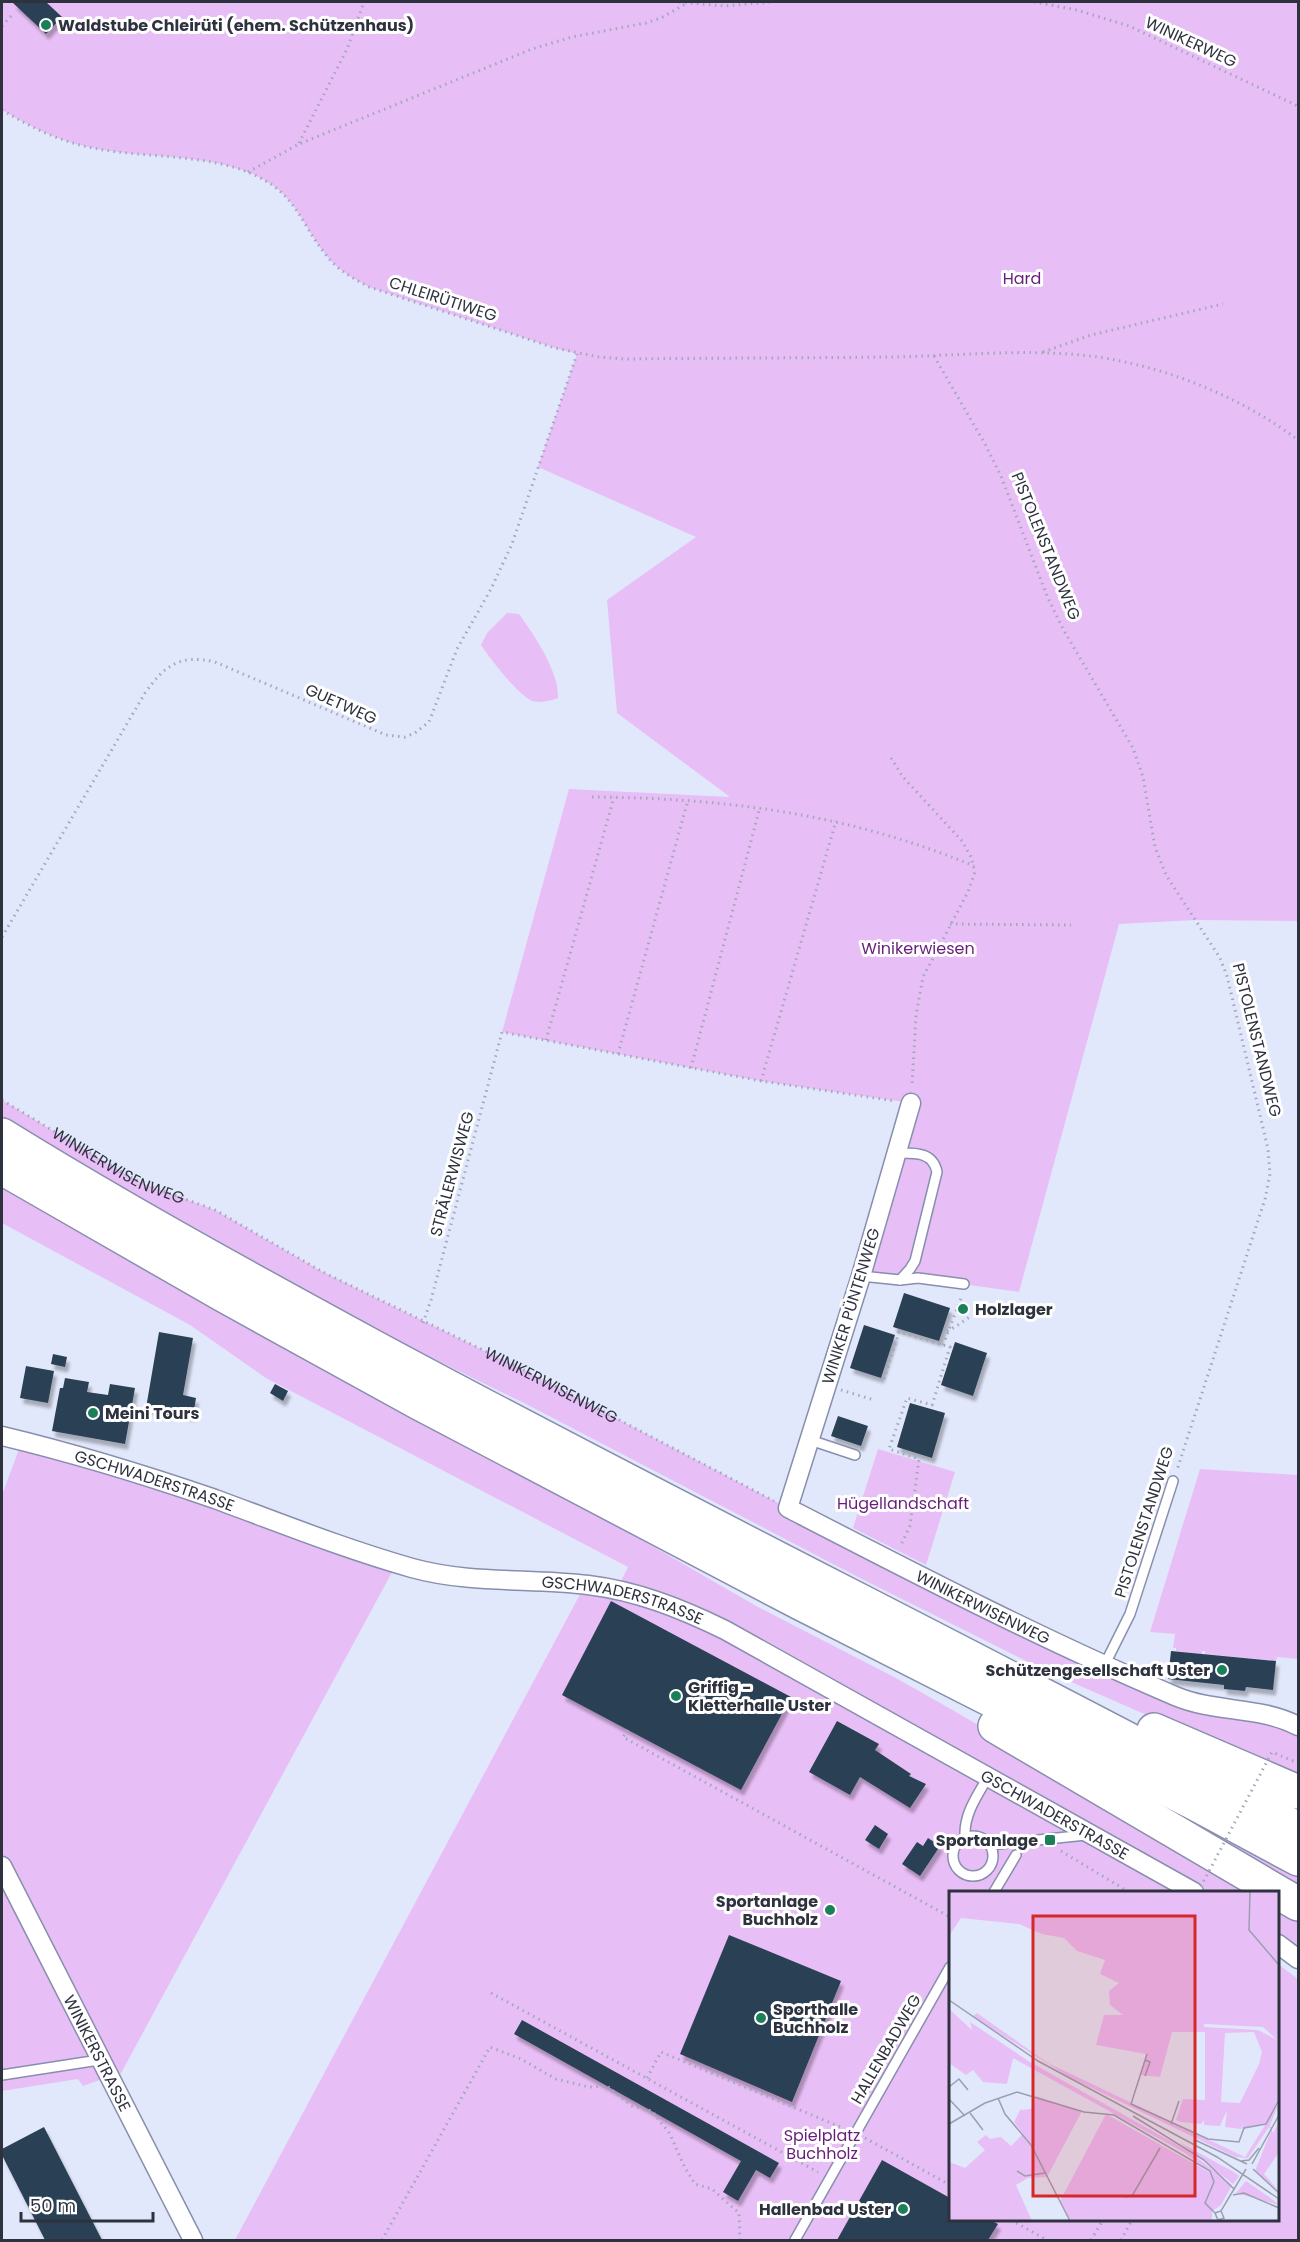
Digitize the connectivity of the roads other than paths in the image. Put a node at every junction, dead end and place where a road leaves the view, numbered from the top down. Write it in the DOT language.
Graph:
graph roads {
  1 [pos="911,1103"];
  2 [pos="2,1135"];
  3 [pos="896,1153"];
  4 [pos="2,1168"];
  5 [pos="861,1276"];
  6 [pos="900,1280"];
  7 [pos="964,1284"];
  8 [pos="2,1436"];
  9 [pos="810,1440"];
  10 [pos="855,1455"];
  11 [pos="1173,1481"];
  12 [pos="788,1508"];
  13 [pos="800,1603"];
  14 [pos="918,1629"];
  15 [pos="1105,1664"];
  16 [pos="1299,1726"];
  17 [pos="988,1777"];
  18 [pos="1299,1792"];
  19 [pos="1299,1828"];
  20 [pos="1092,1834"];
  21 [pos="965,1836"];
  22 [pos="990,1845"];
  23 [pos="1016,1855"];
  24 [pos="1299,1859"];
  25 [pos="2,1866"];
  26 [pos="991,1866"];
  27 [pos="1005,1874"];
  28 [pos="995,1891"];
  29 [pos="1192,1891"];
  30 [pos="1277,1891"];
  31 [pos="1279,1892"];
  32 [pos="1299,1904"];
  33 [pos="1279,1945"];
  34 [pos="1299,1959"];
  35 [pos="949,1970"];
  36 [pos="99,2060"];
  37 [pos="2,2076"];
  38 [pos="193,2241"];
  39 [pos="795,2241"];
  1 -- 3 [label="street, WINIKER PÜNTENWEG"];
  2 -- 14 [label="highway"];
  3 -- 5 [label="street, WINIKER PÜNTENWEG"];
  3 -- 6 [label="lane"];
  4 -- 13 [label="highway"];
  5 -- 6 [label="lane"];
  5 -- 9 [label="street, WINIKER PÜNTENWEG"];
  6 -- 7 [label="lane"];
  8 -- 17 [label="street, GSCHWADERSTRASSE"];
  9 -- 10 [label="lane"];
  9 -- 12 [label="street, WINIKER PÜNTENWEG"];
  11 -- 15 [label="lane, PISTOLENSTANDWEG"];
  12 -- 15 [label="street, WINIKERWISENWEG"];
  13 -- 24 [label="highway"];
  13 -- 30 [label="highway"];
  14 -- 18 [label="highway"];
  14 -- 19 [label="highway"];
  15 -- 16 [label="street, WINIKERWISENWEG"];
  17 -- 20 [label="street, GSCHWADERSTRASSE"];
  17 -- 21 [label="lane"];
  20 -- 22 [label="lane"];
  20 -- 29 [label="street, GSCHWADERSTRASSE"];
  21 -- 22 [label="lane"];
  21 -- 26 [label="lane"];
  22 -- 26 [label="lane"];
  23 -- 27 [label="lane"];
  25 -- 36 [label="street, WINIKERSTRASSE"];
  26 -- 27 [label="lane"];
  27 -- 28 [label="lane"];
  31 -- 32 [label="highway"];
  33 -- 34 [label="street"];
  35 -- 39 [label="lane, HALLENBADWEG"];
  36 -- 37 [label="lane"];
  36 -- 38 [label="street, WINIKERSTRASSE"];
}
